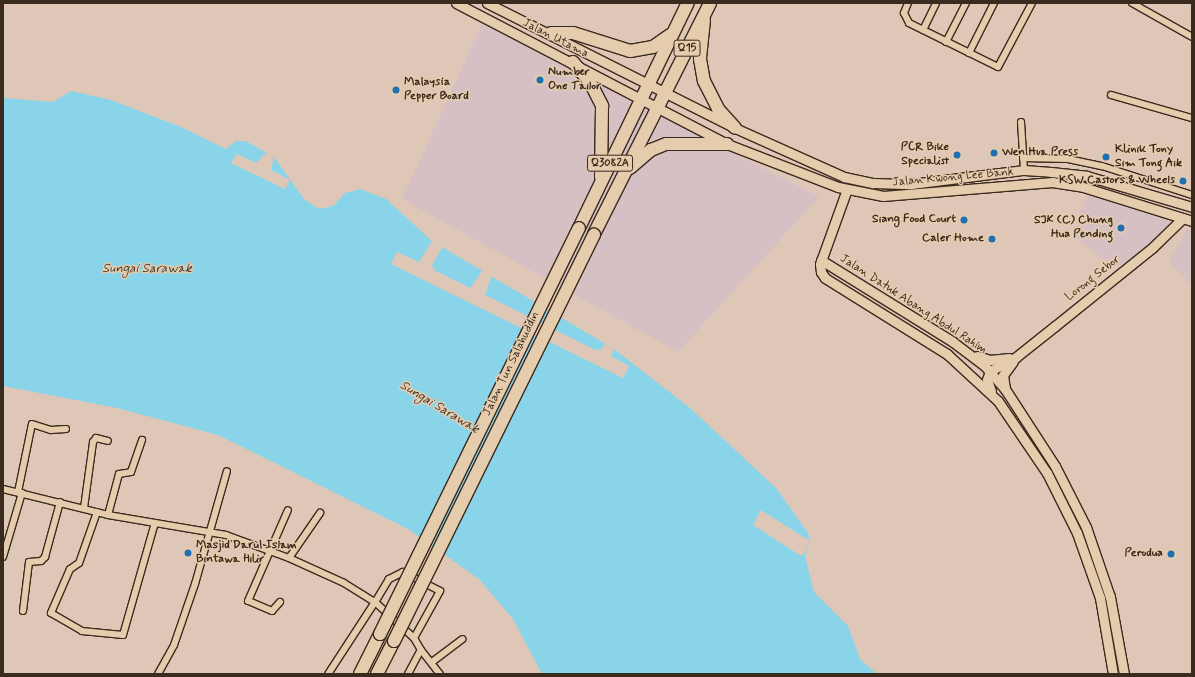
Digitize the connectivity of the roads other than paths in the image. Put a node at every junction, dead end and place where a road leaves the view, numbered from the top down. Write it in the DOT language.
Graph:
graph roads {
  1 [pos="456,3"];
  2 [pos="487,3"];
  3 [pos="688,3"];
  4 [pos="908,3"];
  5 [pos="936,3"];
  6 [pos="966,3"];
  7 [pos="994,3"];
  8 [pos="1023,3"];
  9 [pos="1132,3"];
  10 [pos="1031,5"];
  11 [pos="707,8"];
  12 [pos="677,26"];
  13 [pos="923,30"];
  14 [pos="550,33"];
  15 [pos="1192,37"];
  16 [pos="946,42"];
  17 [pos="969,53"];
  18 [pos="573,62"];
  19 [pos="648,83"];
  20 [pos="665,92"];
  21 [pos="1111,95"];
  22 [pos="642,97"];
  23 [pos="658,106"];
  24 [pos="1192,118"];
  25 [pos="1021,122"];
  26 [pos="735,128"];
  27 [pos="727,144"];
  28 [pos="1023,158"];
  29 [pos="627,170"];
  30 [pos="1024,170"];
  31 [pos="601,182"];
  32 [pos="847,189"];
  33 [pos="1192,195"];
  34 [pos="1192,207"];
  35 [pos="1188,220"];
  36 [pos="821,260"];
  37 [pos="970,354"];
  38 [pos="1016,356"];
  39 [pos="990,371"];
  40 [pos="1005,389"];
  41 [pos="994,396"];
  42 [pos="66,429"];
  43 [pos="142,440"];
  44 [pos="108,441"];
  45 [pos="227,471"];
  46 [pos="3,489"];
  47 [pos="20,492"];
  48 [pos="60,502"];
  49 [pos="84,508"];
  50 [pos="288,510"];
  51 [pos="97,512"];
  52 [pos="320,513"];
  53 [pos="108,515"];
  54 [pos="155,523"];
  55 [pos="212,532"];
  56 [pos="268,550"];
  57 [pos="3,557"];
  58 [pos="289,558"];
  59 [pos="280,602"];
  60 [pos="375,602"];
  61 [pos="23,610"];
  62 [pos="414,638"];
  63 [pos="462,640"];
  64 [pos="422,650"];
  65 [pos="432,662"];
  66 [pos="158,674"];
  67 [pos="328,674"];
  68 [pos="360,674"];
  69 [pos="377,674"];
  70 [pos="408,674"];
  71 [pos="440,674"];
  72 [pos="1113,674"];
  73 [pos="1124,674"];
  1 -- 18 [label="main road, Jalan Utama"];
  2 -- 14 [label="main road, Jalan Utama"];
  3 -- 12 [label="highway, Q15"];
  4 -- 13 [label="street"];
  5 -- 13 [label="street"];
  6 -- 16 [label="street"];
  7 -- 17 [label="street"];
  8 -- 10 [label="street"];
  9 -- 15 [label="street"];
  10 -- 17 [label="street"];
  11 -- 20 [label="highway, Q15"];
  11 -- 26 [label="highway"];
  12 -- 14 [label="highway"];
  12 -- 19 [label="highway, Q15"];
  13 -- 16 [label="street"];
  14 -- 19 [label="main road, Jalan Utama"];
  16 -- 17 [label="street"];
  18 -- 22 [label="main road, Jalan Utama"];
  18 -- 31 [label="highway"];
  19 -- 20 [label="main road, Jalan Utama"];
  19 -- 22 [label="highway, Q15"];
  20 -- 23 [label="highway, Q15"];
  20 -- 26 [label="main road, Jalan Kwong Lee Bank"];
  21 -- 24 [label="street"];
  22 -- 23 [label="main road, Jalan Utama"];
  22 -- 31 [label="highway, Jalan Tun Salahuddin / Q3082A"];
  23 -- 27 [label="main road, Jalan Kwong Lee Bank"];
  23 -- 29 [label="highway, Jalan Tun Salahuddin"];
  25 -- 28 [label="street"];
  26 -- 30 [label="main road, Jalan Kwong Lee Bank"];
  27 -- 29 [label="highway"];
  27 -- 32 [label="main road, Jalan Kwong Lee Bank"];
  28 -- 30 [label="street"];
  28 -- 33 [label="street"];
  29 -- 69 [label="highway, Jalan Tun Salahuddin, bridge"];
  30 -- 34 [label="main road, Jalan Kwong Lee Bank"];
  31 -- 68 [label="highway, Jalan Tun Salahuddin / Q3082A, bridge"];
  32 -- 35 [label="main road, Jalan Kwong Lee Bank"];
  32 -- 36 [label="main road"];
  35 -- 38 [label="main road, Lorong Sebor"];
  36 -- 37 [label="main road, Jalan Datuk Abang Abdul Rahim"];
  36 -- 41 [label="main road, Jalan Datuk Abang Abdul Rahim"];
  37 -- 38 [label="main road"];
  37 -- 39 [label="main road, Jalan Datuk Abang Abdul Rahim"];
  38 -- 39 [label="main road"];
  38 -- 40 [label="main road"];
  39 -- 40 [label="main road, Jalan Datuk Abang Abdul Rahim"];
  39 -- 41 [label="main road"];
  40 -- 73 [label="main road, Jalan Datuk Abang Abdul Rahim"];
  41 -- 72 [label="main road, Jalan Datuk Abang Abdul Rahim"];
  42 -- 47 [label="street"];
  43 -- 53 [label="street"];
  44 -- 49 [label="street"];
  45 -- 55 [label="street"];
  46 -- 47 [label="street"];
  47 -- 48 [label="street"];
  47 -- 57 [label="street"];
  48 -- 49 [label="street"];
  48 -- 61 [label="street"];
  49 -- 51 [label="street"];
  50 -- 56 [label="street"];
  51 -- 53 [label="street"];
  51 -- 54 [label="street"];
  52 -- 58 [label="street"];
  53 -- 54 [label="street"];
  54 -- 55 [label="street"];
  55 -- 56 [label="street"];
  55 -- 66 [label="street"];
  56 -- 58 [label="street"];
  56 -- 59 [label="street"];
  58 -- 60 [label="street"];
  60 -- 62 [label="street"];
  60 -- 62 [label="street"];
  60 -- 67 [label="street"];
  62 -- 64 [label="street"];
  63 -- 65 [label="street"];
  64 -- 65 [label="street"];
  64 -- 70 [label="street"];
  65 -- 71 [label="street"];
}
